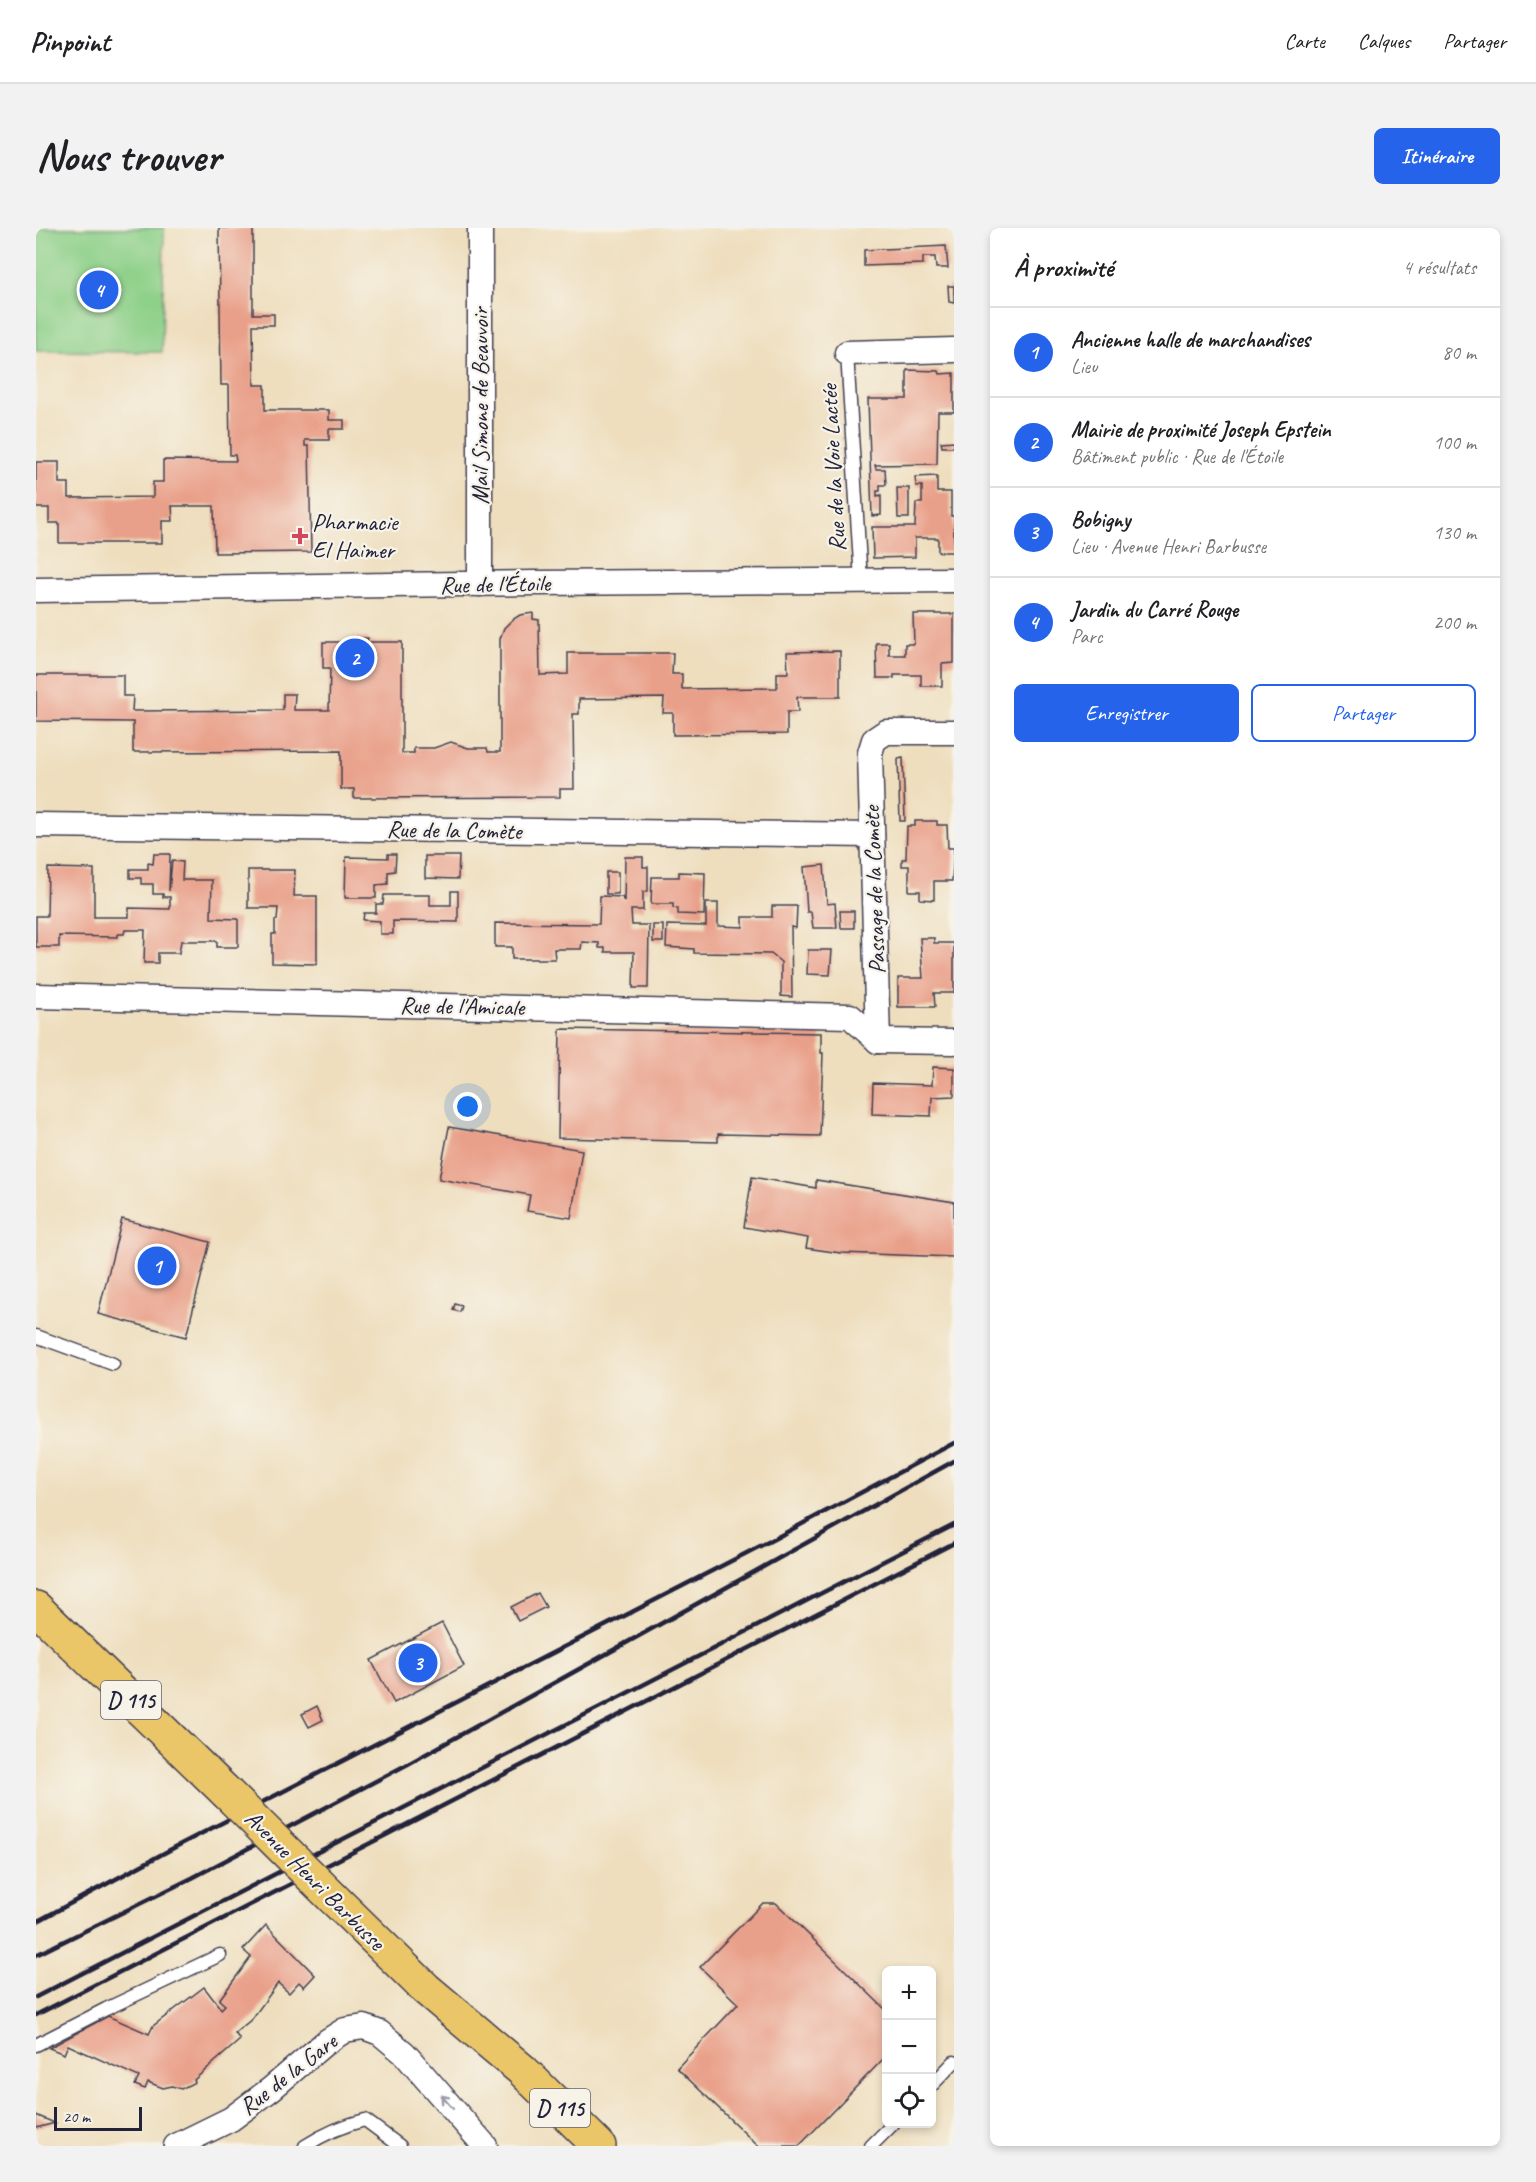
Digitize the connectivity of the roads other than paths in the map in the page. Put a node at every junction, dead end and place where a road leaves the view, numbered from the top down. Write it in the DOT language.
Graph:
graph roads {
  1 [pos="480,228"];
  2 [pos="954,350"];
  3 [pos="847,353"];
  4 [pos="954,580"];
  5 [pos="861,581"];
  6 [pos="480,584"];
  7 [pos="36,590"];
  8 [pos="954,732"];
  9 [pos="36,825"];
  10 [pos="872,835"];
  11 [pos="36,996"];
  12 [pos="878,1041"];
  13 [pos="954,1042"];
  14 [pos="36,1336"];
  15 [pos="113,1364"];
  16 [pos="36,1608"];
  17 [pos="220,1955"];
  18 [pos="36,2045"];
  19 [pos="954,2062"];
  20 [pos="936,2081"];
  21 [pos="890,2128"];
  22 [pos="176,2146"];
  23 [pos="305,2146"];
  24 [pos="400,2146"];
  25 [pos="485,2146"];
  26 [pos="599,2146"];
  27 [pos="871,2146"];
  1 -- 6 [label="street, Mail Simone de Beauvoir"];
  2 -- 3 [label="street"];
  3 -- 5 [label="lane, Rue de la Voie Lactée"];
  4 -- 5 [label="street, Rue de l'Étoile"];
  5 -- 6 [label="street, Rue de l'Étoile"];
  6 -- 7 [label="street, Rue de l'Étoile"];
  8 -- 10 [label="street, Passage de la Comète"];
  9 -- 10 [label="street, Rue de la Comète"];
  10 -- 12 [label="street, Passage de la Comète"];
  11 -- 12 [label="street, Rue de l'Amicale"];
  12 -- 13 [label="street"];
  14 -- 15 [label="lane"];
  16 -- 26 [label="main road, Avenue Henri Barbusse / D 115, bridge"];
  17 -- 18 [label="lane"];
  19 -- 20 [label="lane"];
  21 -- 27 [label="lane"];
  25 -- 22 [label="street, Rue de la Gare, one-way"];
  23 -- 24 [label="lane"];
}
